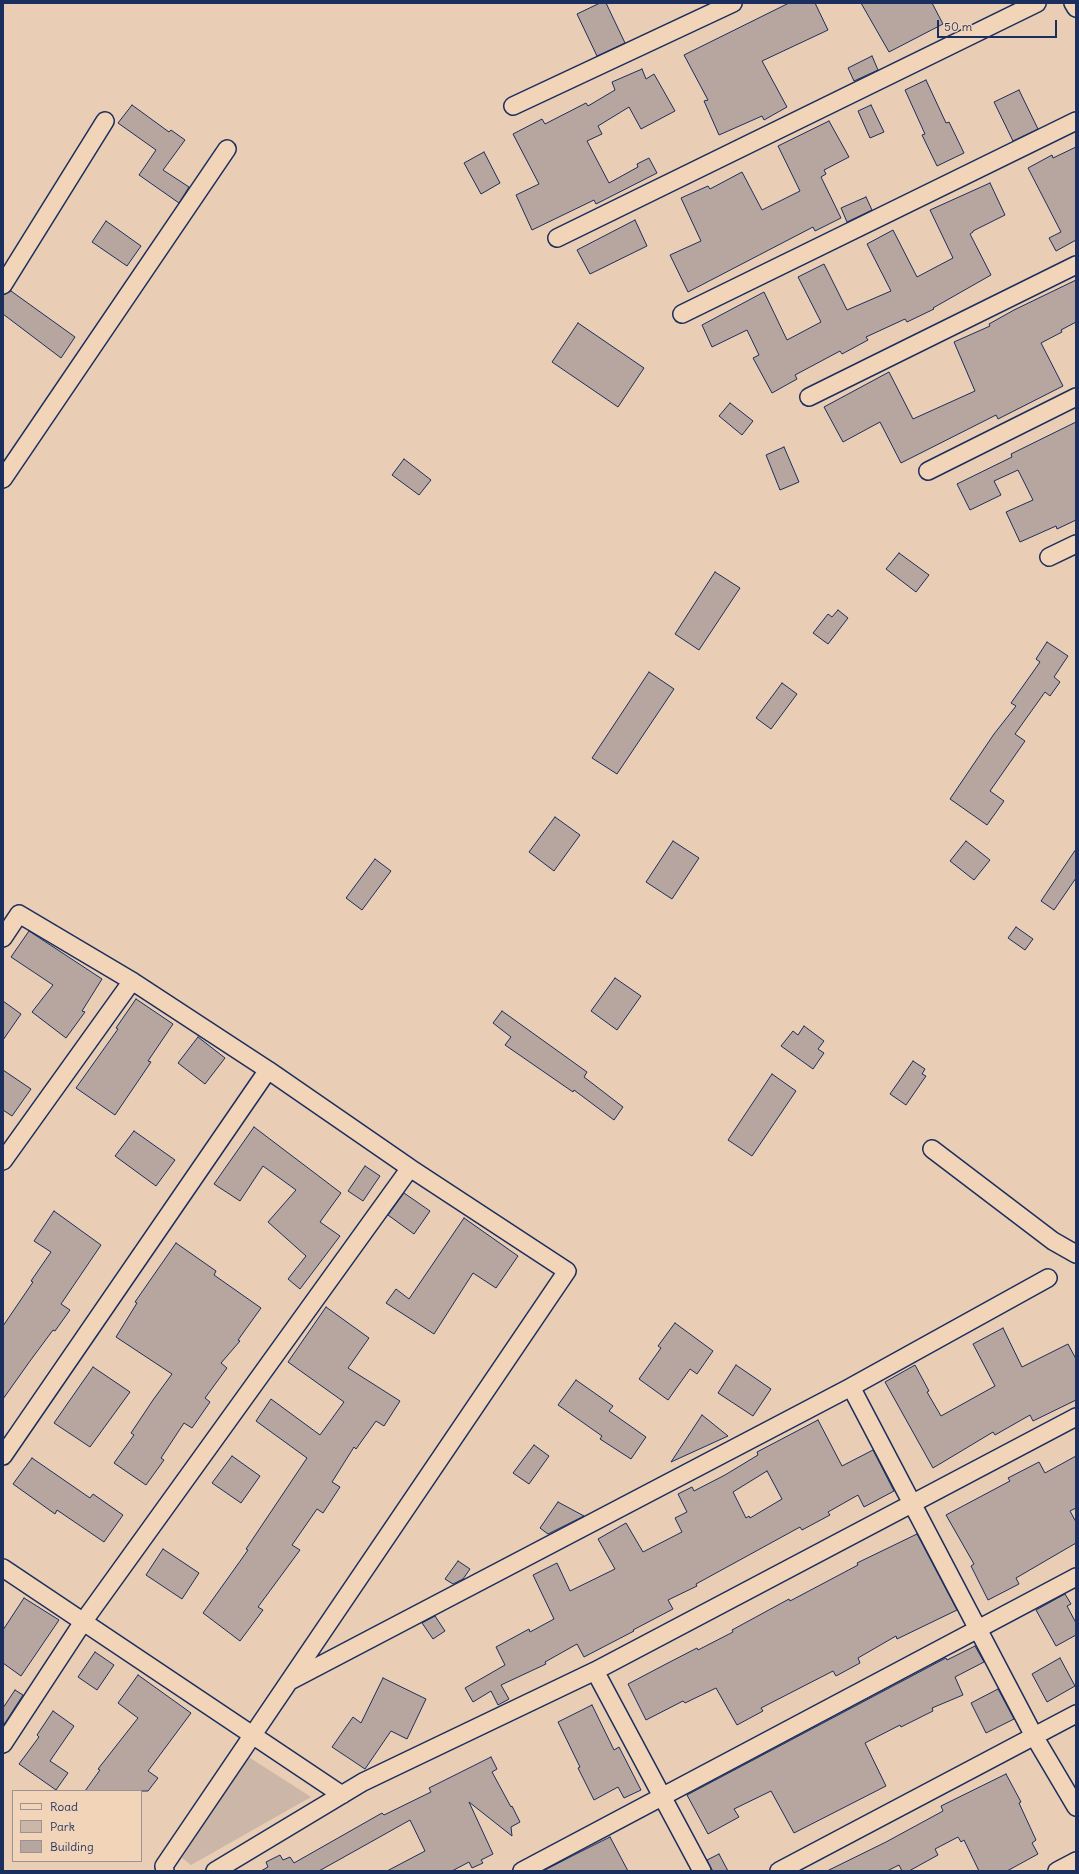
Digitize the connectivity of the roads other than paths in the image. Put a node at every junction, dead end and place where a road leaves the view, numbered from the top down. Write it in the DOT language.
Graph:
graph roads {
  1 [pos="733,3"];
  2 [pos="1037,3"];
  3 [pos="1073,3"];
  4 [pos="1076,8"];
  5 [pos="513,106"];
  6 [pos="105,121"];
  7 [pos="1076,121"];
  8 [pos="227,149"];
  9 [pos="558,238"];
  10 [pos="1076,265"];
  11 [pos="3,285"];
  12 [pos="682,314"];
  13 [pos="809,397"];
  14 [pos="1076,397"];
  15 [pos="928,471"];
  16 [pos="3,479"];
  17 [pos="1076,544"];
  18 [pos="1049,557"];
  19 [pos="3,938"];
  20 [pos="132,980"];
  21 [pos="268,1070"];
  22 [pos="932,1149"];
  23 [pos="3,1161"];
  24 [pos="410,1168"];
  25 [pos="1076,1254"];
  26 [pos="1048,1278"];
  27 [pos="850,1387"];
  28 [pos="1076,1417"];
  29 [pos="3,1456"];
  30 [pos="911,1503"];
  31 [pos="3,1568"];
  32 [pos="1076,1577"];
  33 [pos="83,1622"];
  34 [pos="977,1628"];
  35 [pos="594,1671"];
  36 [pos="288,1682"];
  37 [pos="1076,1714"];
  38 [pos="252,1735"];
  39 [pos="1034,1736"];
  40 [pos="3,1744"];
  41 [pos="342,1795"];
  42 [pos="663,1796"];
  43 [pos="1076,1807"];
  44 [pos="1076,1861"];
  45 [pos="165,1871"];
  46 [pos="215,1871"];
  47 [pos="522,1871"];
  48 [pos="702,1871"];
  49 [pos="778,1871"];
  50 [pos="1057,1871"];
  1 -- 5 [label="street"];
  2 -- 9 [label="street"];
  3 -- 4 [label="street"];
  6 -- 11 [label="street"];
  7 -- 12 [label="street"];
  8 -- 16 [label="street"];
  10 -- 13 [label="street"];
  14 -- 15 [label="street"];
  17 -- 18 [label="street"];
  19 -- 20 [label="street"];
  20 -- 21 [label="street"];
  20 -- 23 [label="street"];
  21 -- 24 [label="street"];
  21 -- 29 [label="street"];
  22 -- 25 [label="street"];
  24 -- 33 [label="street"];
  24 -- 36 [label="street"];
  26 -- 27 [label="street"];
  27 -- 30 [label="street"];
  27 -- 36 [label="street"];
  28 -- 30 [label="street"];
  30 -- 34 [label="street"];
  30 -- 35 [label="street"];
  31 -- 33 [label="street"];
  32 -- 34 [label="street"];
  33 -- 38 [label="street"];
  33 -- 40 [label="street"];
  34 -- 39 [label="street"];
  34 -- 42 [label="street"];
  35 -- 41 [label="street"];
  35 -- 42 [label="street"];
  36 -- 38 [label="street"];
  37 -- 39 [label="street"];
  38 -- 41 [label="street"];
  38 -- 45 [label="street"];
  39 -- 43 [label="street"];
  39 -- 49 [label="street"];
  41 -- 46 [label="street"];
  42 -- 47 [label="street"];
  42 -- 48 [label="street"];
  44 -- 50 [label="street"];
}
